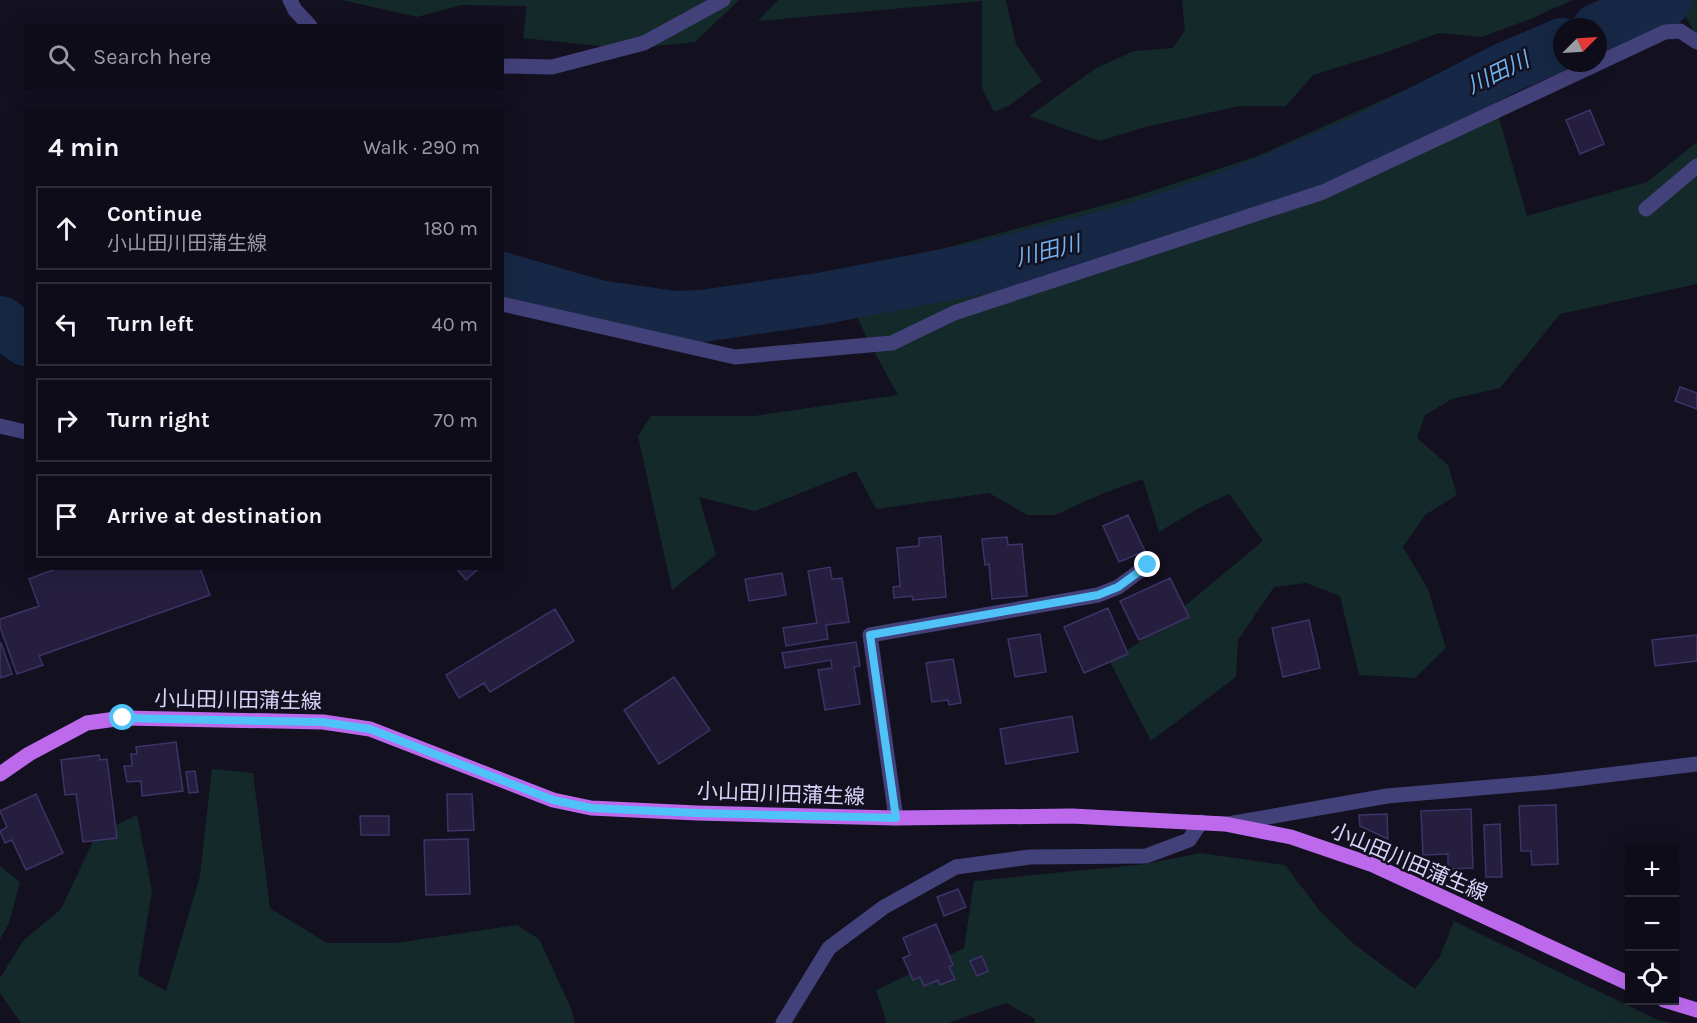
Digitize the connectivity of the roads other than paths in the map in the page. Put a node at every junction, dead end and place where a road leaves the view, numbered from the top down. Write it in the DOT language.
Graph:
graph roads {
  1 [pos="290,0"];
  2 [pos="723,0"];
  3 [pos="308,24"];
  4 [pos="1697,42"];
  5 [pos="504,66"];
  6 [pos="1697,166"];
  7 [pos="1647,209"];
  8 [pos="504,304"];
  9 [pos="0,426"];
  10 [pos="24,432"];
  11 [pos="1148,565"];
  12 [pos="1697,764"];
  13 [pos="0,774"];
  14 [pos="896,818"];
  15 [pos="1201,822"];
  16 [pos="1225,824"];
  17 [pos="1625,982"];
  18 [pos="1679,1005"];
  19 [pos="1697,1010"];
  20 [pos="783,1023"];
  1 -- 3 [label="street"];
  2 -- 5 [label="street"];
  4 -- 8 [label="street"];
  6 -- 7 [label="street"];
  9 -- 10 [label="street"];
  11 -- 14 [label="street"];
  12 -- 16 [label="street"];
  13 -- 14 [label="main road, 小山田川田蒲生線"];
  14 -- 15 [label="main road, 小山田川田蒲生線"];
  15 -- 16 [label="main road, 小山田川田蒲生線"];
  15 -- 20 [label="street"];
  16 -- 17 [label="main road, 小山田川田蒲生線"];
  18 -- 19 [label="main road"];
}
